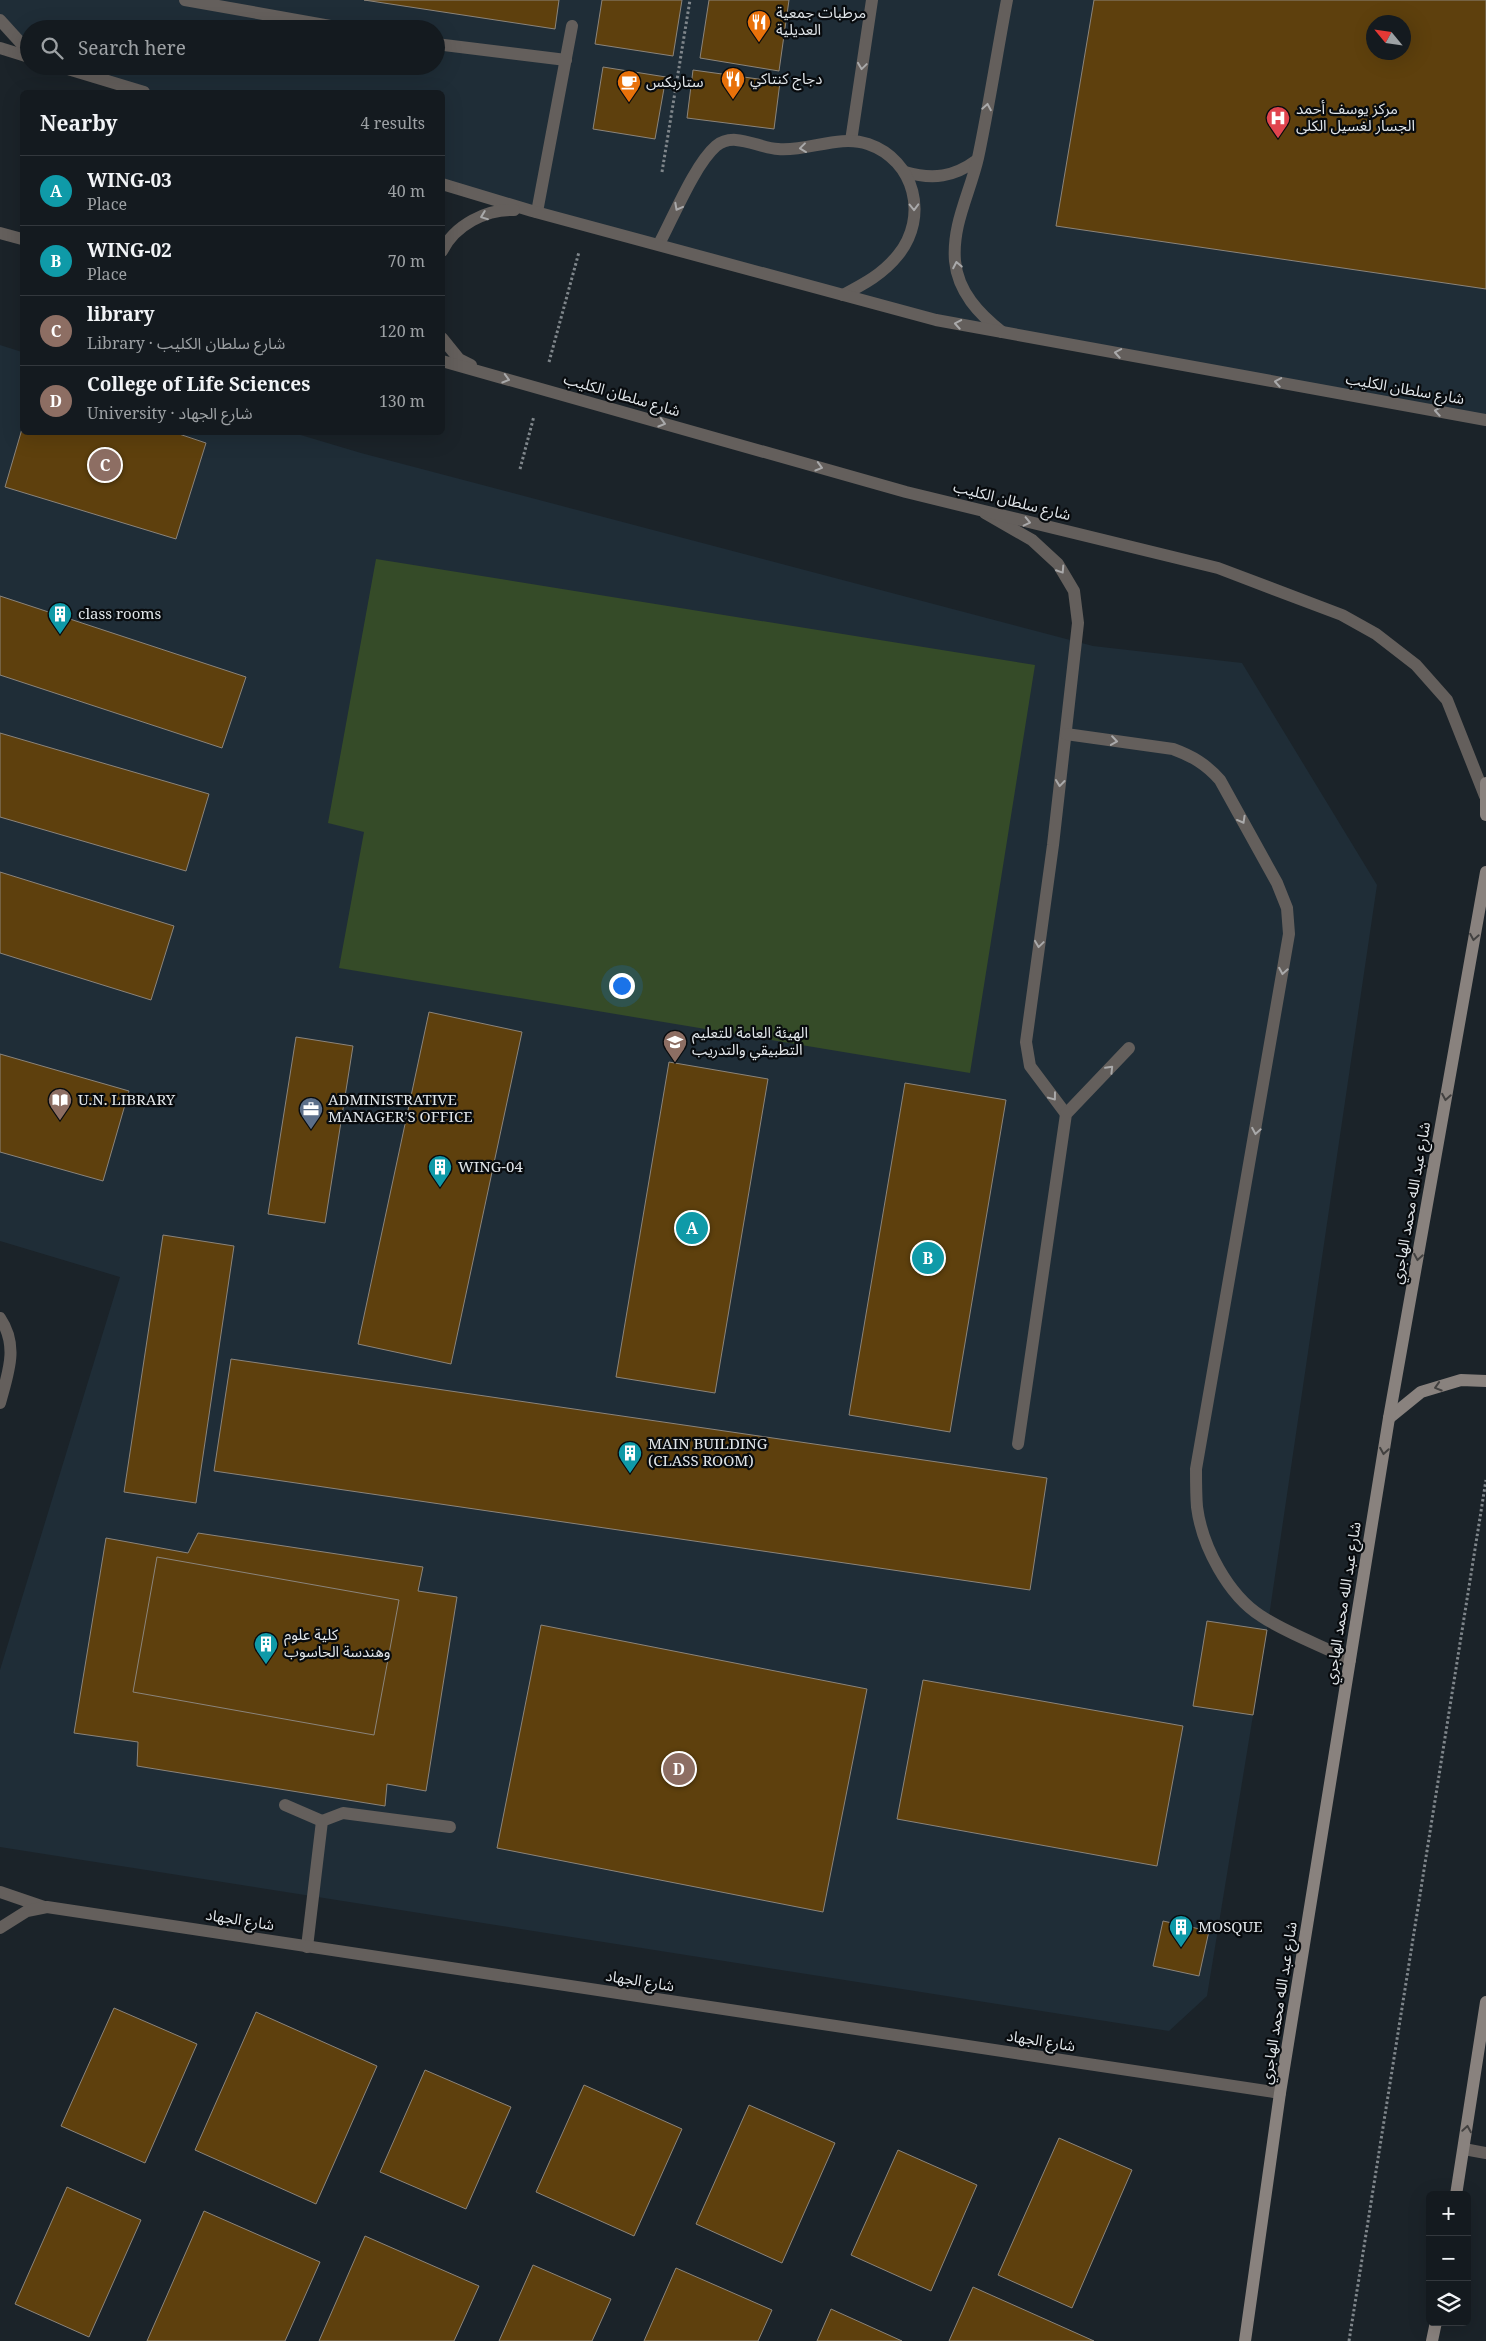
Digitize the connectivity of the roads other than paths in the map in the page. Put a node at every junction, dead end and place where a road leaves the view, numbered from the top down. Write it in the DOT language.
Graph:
graph roads {
  1 [pos="185,0"];
  2 [pos="872,0"];
  3 [pos="1007,0"];
  4 [pos="0,20"];
  5 [pos="297,20"];
  6 [pos="572,26"];
  7 [pos="20,42"];
  8 [pos="445,45"];
  9 [pos="0,48"];
  10 [pos="20,54"];
  11 [pos="566,60"];
  12 [pos="88,75"];
  13 [pos="137,90"];
  14 [pos="851,141"];
  15 [pos="978,160"];
  16 [pos="904,172"];
  17 [pos="445,185"];
  18 [pos="534,212"];
  19 [pos="0,233"];
  20 [pos="20,239"];
  21 [pos="659,244"];
  22 [pos="445,245"];
  23 [pos="843,295"];
  24 [pos="1002,332"];
  25 [pos="445,342"];
  26 [pos="445,362"];
  27 [pos="487,374"];
  28 [pos="1486,420"];
  29 [pos="981,511"];
  30 [pos="1066,734"];
  31 [pos="1485,789"];
  32 [pos="1486,815"];
  33 [pos="1486,872"];
  34 [pos="1129,1048"];
  35 [pos="1066,1114"];
  36 [pos="0,1318"];
  37 [pos="1486,1381"];
  38 [pos="0,1403"];
  39 [pos="1389,1418"];
  40 [pos="1018,1444"];
  41 [pos="1350,1660"];
  42 [pos="285,1805"];
  43 [pos="322,1821"];
  44 [pos="450,1827"];
  45 [pos="0,1892"];
  46 [pos="47,1907"];
  47 [pos="0,1928"];
  48 [pos="307,1947"];
  49 [pos="1486,2002"];
  50 [pos="1280,2094"];
  51 [pos="1464,2149"];
  52 [pos="1486,2153"];
  53 [pos="1457,2191"];
  54 [pos="1435,2326"];
  55 [pos="1245,2341"];
  56 [pos="1432,2341"];
  1 -- 5 [label="street"];
  2 -- 14 [label="street, one-way"];
  15 -- 3 [label="street, one-way"];
  4 -- 7 [label="street"];
  6 -- 11 [label="street"];
  8 -- 11 [label="street"];
  9 -- 10 [label="street"];
  11 -- 18 [label="street"];
  12 -- 13 [label="street"];
  14 -- 16 [label="street"];
  14 -- 21 [label="street, one-way"];
  15 -- 16 [label="street"];
  24 -- 15 [label="street, one-way"];
  16 -- 23 [label="street, one-way"];
  17 -- 18 [label="street, شارع سلطان الكليب"];
  18 -- 21 [label="street, شارع سلطان الكليب"];
  18 -- 22 [label="street, one-way"];
  19 -- 20 [label="street"];
  21 -- 23 [label="street, شارع سلطان الكليب"];
  24 -- 23 [label="street, شارع سلطان الكليب, one-way"];
  28 -- 24 [label="street, شارع سلطان الكليب, one-way"];
  25 -- 27 [label="street"];
  26 -- 27 [label="street, شارع سلطان الكليب"];
  27 -- 29 [label="street, شارع سلطان الكليب, one-way"];
  29 -- 30 [label="street, one-way"];
  29 -- 31 [label="street, شارع سلطان الكليب, one-way"];
  30 -- 35 [label="street, one-way"];
  30 -- 41 [label="street, one-way"];
  31 -- 32 [label="main road"];
  33 -- 39 [label="main road, شارع عبد الله محمد الهاجري, one-way"];
  35 -- 34 [label="street, one-way"];
  35 -- 40 [label="street"];
  36 -- 38 [label="street"];
  37 -- 39 [label="main road, one-way"];
  39 -- 41 [label="main road, شارع عبد الله محمد الهاجري, one-way"];
  41 -- 50 [label="main road, شارع عبد الله محمد الهاجري"];
  42 -- 43 [label="street"];
  43 -- 44 [label="street"];
  43 -- 48 [label="street"];
  45 -- 46 [label="street"];
  46 -- 47 [label="street, شارع الجهاد"];
  46 -- 48 [label="street, شارع الجهاد"];
  48 -- 50 [label="street, شارع الجهاد"];
  51 -- 49 [label="main road, one-way"];
  50 -- 55 [label="main road, شارع عبد الله محمد الهاجري"];
  51 -- 52 [label="street"];
  51 -- 53 [label="main road"];
  54 -- 56 [label="main road"];
}
